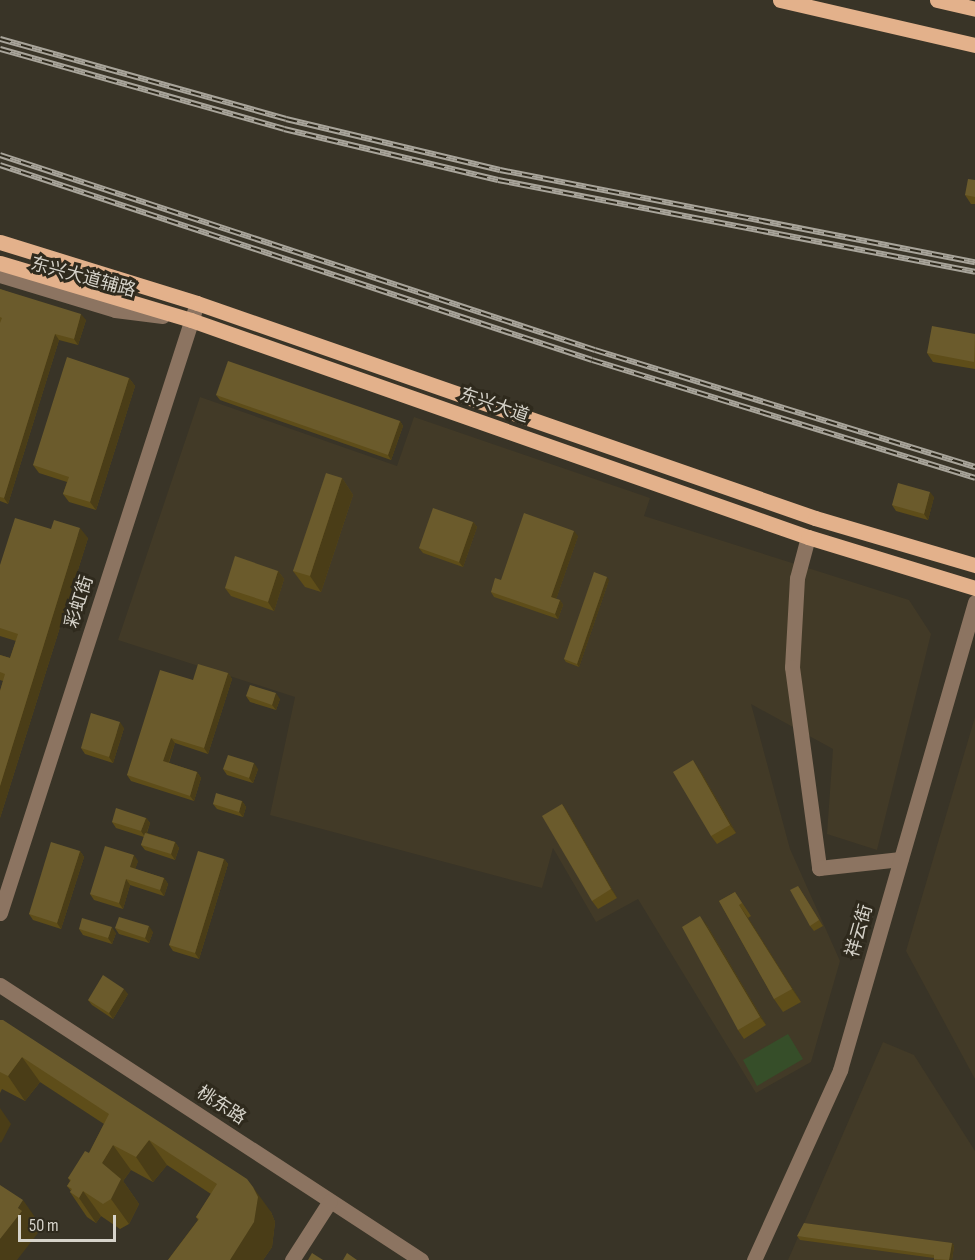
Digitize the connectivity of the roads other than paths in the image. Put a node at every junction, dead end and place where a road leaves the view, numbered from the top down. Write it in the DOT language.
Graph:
graph roads {
  1 [pos="780,0"];
  2 [pos="937,0"];
  3 [pos="975,9"];
  4 [pos="975,45"];
  5 [pos="0,242"];
  6 [pos="0,263"];
  7 [pos="0,275"];
  8 [pos="39,275"];
  9 [pos="58,293"];
  10 [pos="197,303"];
  11 [pos="191,320"];
  12 [pos="808,537"];
  13 [pos="975,565"];
  14 [pos="975,588"];
  15 [pos="975,602"];
  16 [pos="901,859"];
  17 [pos="0,913"];
  18 [pos="0,986"];
  19 [pos="330,1201"];
  20 [pos="292,1260"];
  21 [pos="421,1260"];
  22 [pos="754,1260"];
  1 -- 4 [label="main road"];
  2 -- 3 [label="main road"];
  5 -- 10 [label="main road, 东兴大道"];
  6 -- 8 [label="main road, 东兴大道"];
  7 -- 9 [label="street, 东兴大道辅路"];
  8 -- 9 [label="street"];
  8 -- 11 [label="main road, 东兴大道"];
  9 -- 11 [label="street, 东兴大道辅路"];
  10 -- 11 [label="street, 彩虹街"];
  10 -- 13 [label="main road, 东兴大道"];
  11 -- 12 [label="main road, 东兴大道"];
  11 -- 17 [label="street, 彩虹街"];
  12 -- 14 [label="main road, 东兴大道"];
  12 -- 16 [label="street"];
  15 -- 16 [label="street, 祥云街"];
  16 -- 22 [label="street, 祥云街"];
  18 -- 19 [label="street, 桃东路"];
  19 -- 20 [label="street"];
  19 -- 21 [label="street, 桃东路"];
}
